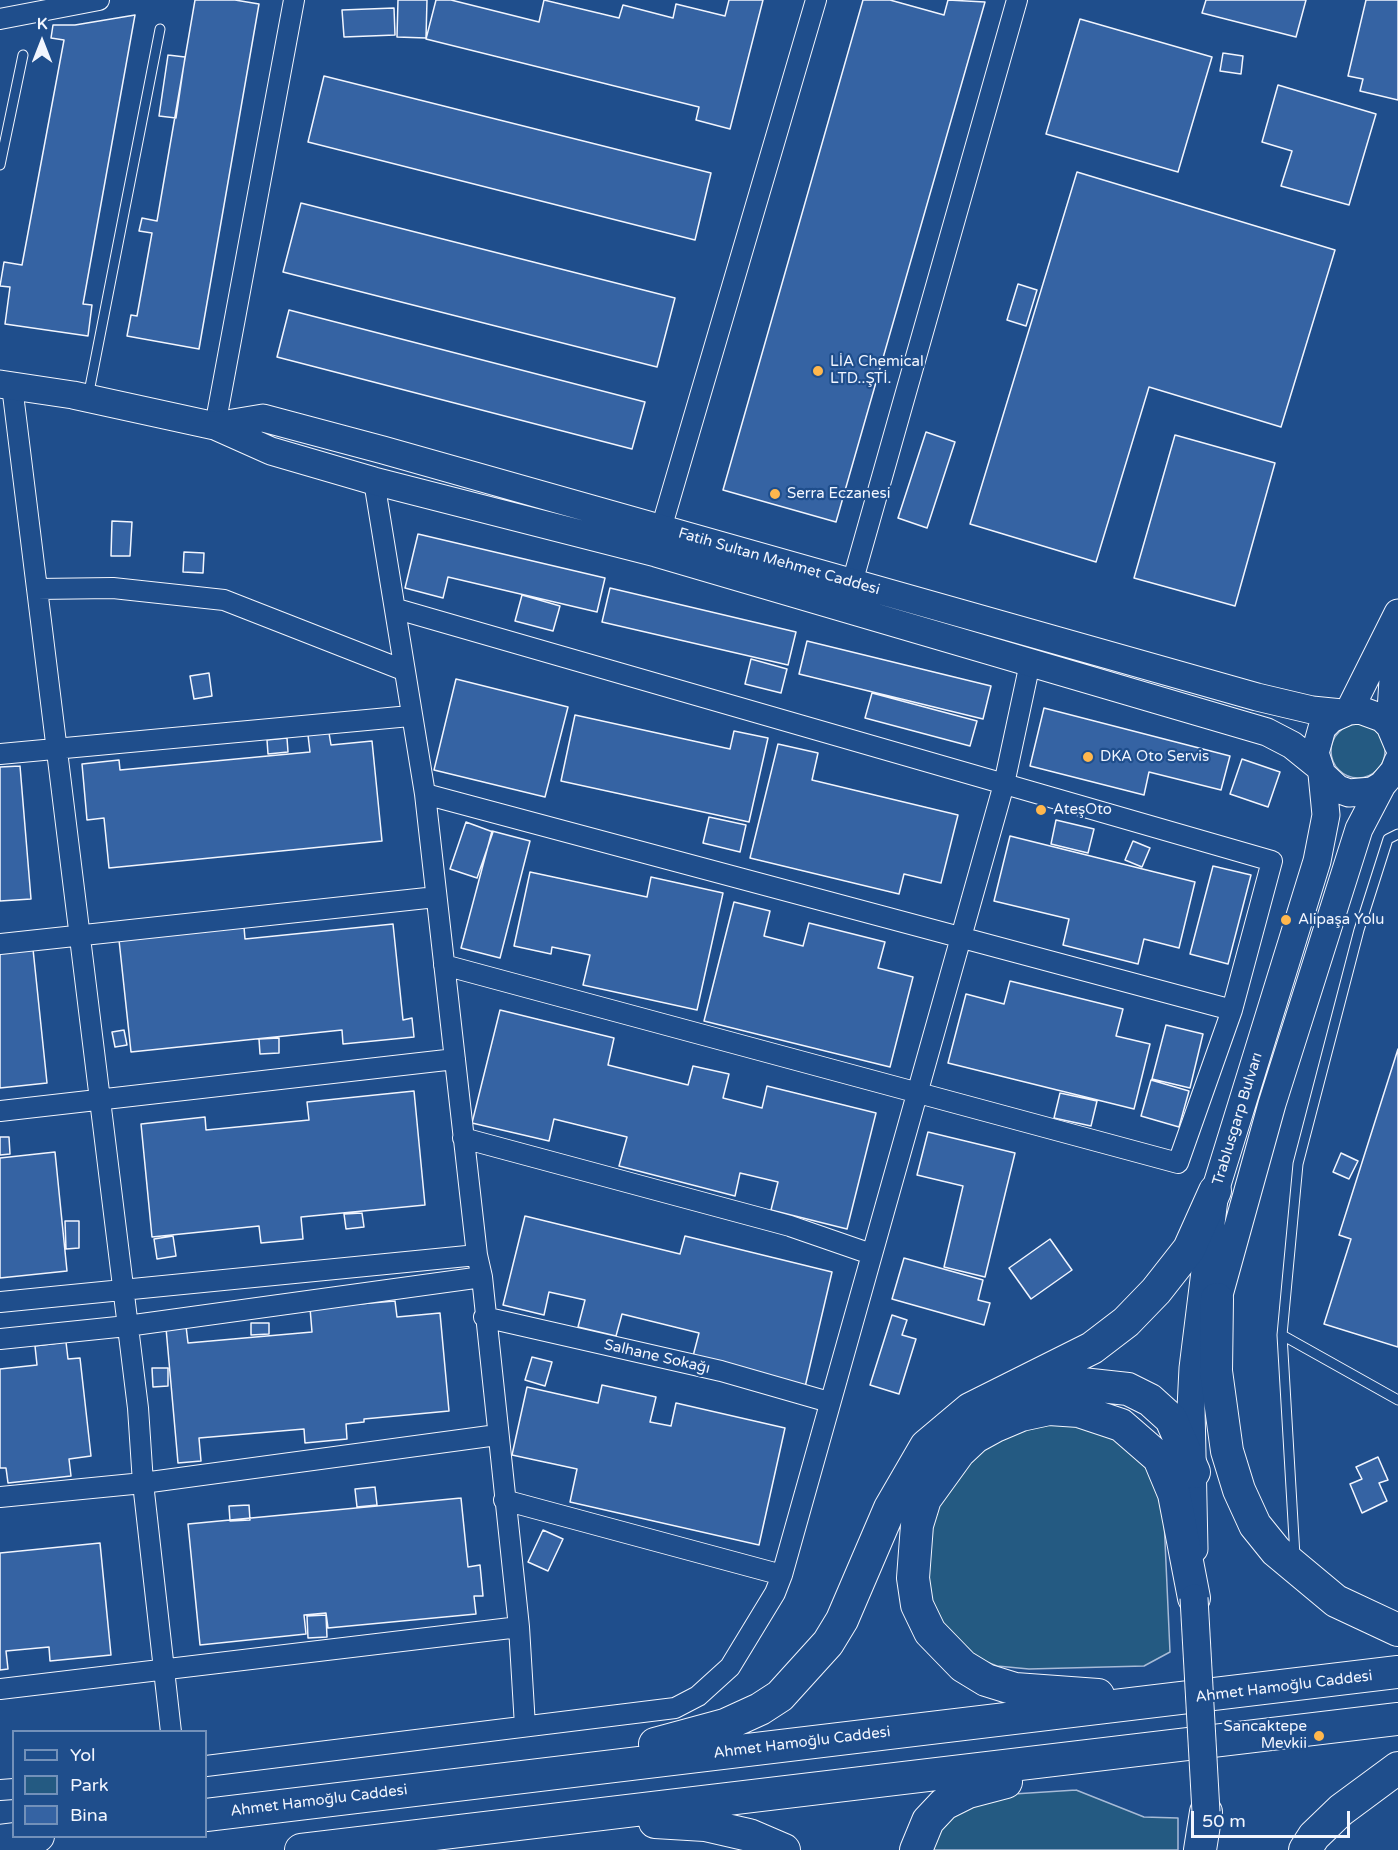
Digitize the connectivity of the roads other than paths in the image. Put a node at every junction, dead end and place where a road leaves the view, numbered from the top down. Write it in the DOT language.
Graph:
graph roads {
  1 [pos="99,0"];
  2 [pos="294,0"];
  3 [pos="816,0"];
  4 [pos="1017,0"];
  5 [pos="0,19"];
  6 [pos="160,29"];
  7 [pos="23,55"];
  8 [pos="0,165"];
  9 [pos="6,385"];
  10 [pos="88,399"];
  11 [pos="215,426"];
  12 [pos="383,450"];
  13 [pos="374,481"];
  14 [pos="658,541"];
  15 [pos="852,583"];
  16 [pos="37,589"];
  17 [pos="397,609"];
  18 [pos="1398,613"];
  19 [pos="1398,625"];
  20 [pos="1036,635"];
  21 [pos="1030,663"];
  22 [pos="403,670"];
  23 [pos="1346,712"];
  24 [pos="410,717"];
  25 [pos="57,748"];
  26 [pos="0,754"];
  27 [pos="1393,757"];
  28 [pos="1320,770"];
  29 [pos="1004,784"];
  30 [pos="425,794"];
  31 [pos="1398,834"];
  32 [pos="436,897"];
  33 [pos="80,936"];
  34 [pos="961,937"];
  35 [pos="0,944"];
  36 [pos="444,965"];
  37 [pos="1232,1010"];
  38 [pos="455,1059"];
  39 [pos="917,1093"];
  40 [pos="100,1099"];
  41 [pos="0,1111"];
  42 [pos="463,1138"];
  43 [pos="1215,1191"];
  44 [pos="871,1254"];
  45 [pos="477,1255"];
  46 [pos="482,1277"];
  47 [pos="124,1292"];
  48 [pos="1217,1299"];
  49 [pos="0,1302"];
  50 [pos="484,1317"];
  51 [pos="127,1326"];
  52 [pos="1282,1335"];
  53 [pos="0,1339"];
  54 [pos="996,1395"];
  55 [pos="1398,1400"];
  56 [pos="829,1402"];
  57 [pos="497,1435"];
  58 [pos="1194,1472"];
  59 [pos="142,1483"];
  60 [pos="0,1497"];
  61 [pos="504,1500"];
  62 [pos="1296,1568"];
  63 [pos="782,1575"];
  64 [pos="1194,1598"];
  65 [pos="519,1627"];
  66 [pos="1398,1630"];
  67 [pos="163,1670"];
  68 [pos="1398,1672"];
  69 [pos="0,1689"];
  70 [pos="1177,1701"];
  71 [pos="1398,1719"];
  72 [pos="525,1725"];
  73 [pos="171,1730"];
  74 [pos="1177,1747"];
  75 [pos="207,1766"];
  76 [pos="1398,1768"];
  77 [pos="538,1773"];
  78 [pos="1206,1812"];
  79 [pos="207,1815"];
  80 [pos="507,1825"];
  81 [pos="23,1838"];
  82 [pos="0,1841"];
  83 [pos="301,1850"];
  84 [pos="784,1850"];
  85 [pos="916,1850"];
  86 [pos="1200,1850"];
  87 [pos="1208,1850"];
  88 [pos="1305,1850"];
  1 -- 5 [label="street"];
  2 -- 11 [label="street"];
  3 -- 14 [label="street"];
  4 -- 15 [label="street"];
  6 -- 10 [label="lane"];
  7 -- 8 [label="lane"];
  9 -- 10 [label="main road, Fatih Sultan Mehmet Caddesi"];
  9 -- 16 [label="street"];
  10 -- 11 [label="main road, Fatih Sultan Mehmet Caddesi"];
  11 -- 12 [label="main road, Fatih Sultan Mehmet Caddesi"];
  11 -- 13 [label="main road, Fatih Sultan Mehmet Caddesi"];
  12 -- 13 [label="main road"];
  12 -- 14 [label="main road, Fatih Sultan Mehmet Caddesi"];
  13 -- 14 [label="main road, Fatih Sultan Mehmet Caddesi"];
  13 -- 17 [label="street"];
  14 -- 15 [label="main road, Fatih Sultan Mehmet Caddesi"];
  14 -- 21 [label="main road, Fatih Sultan Mehmet Caddesi"];
  15 -- 20 [label="main road, Fatih Sultan Mehmet Caddesi"];
  16 -- 22 [label="street"];
  16 -- 25 [label="street"];
  17 -- 22 [label="street"];
  17 -- 29 [label="street"];
  18 -- 23 [label="main road"];
  19 -- 27 [label="main road, Trablusgarp Bulvarı"];
  20 -- 21 [label="main road"];
  20 -- 23 [label="main road, Fatih Sultan Mehmet Caddesi"];
  21 -- 28 [label="main road, Fatih Sultan Mehmet Caddesi"];
  21 -- 29 [label="street"];
  22 -- 24 [label="street"];
  23 -- 27 [label="main road"];
  23 -- 28 [label="main road"];
  24 -- 25 [label="street"];
  24 -- 30 [label="street"];
  25 -- 26 [label="street"];
  25 -- 33 [label="street"];
  27 -- 28 [label="main road"];
  27 -- 48 [label="main road, Trablusgarp Bulvarı"];
  28 -- 43 [label="main road, Trablusgarp Bulvarı"];
  29 -- 34 [label="street"];
  29 -- 37 [label="street"];
  30 -- 32 [label="street"];
  30 -- 34 [label="street"];
  31 -- 52 [label="lane"];
  32 -- 33 [label="street"];
  32 -- 36 [label="street"];
  33 -- 35 [label="street"];
  33 -- 40 [label="street"];
  34 -- 37 [label="street"];
  34 -- 39 [label="street"];
  36 -- 38 [label="street"];
  36 -- 39 [label="street"];
  37 -- 39 [label="street"];
  38 -- 40 [label="street"];
  38 -- 42 [label="street"];
  39 -- 44 [label="street"];
  40 -- 41 [label="street"];
  40 -- 47 [label="street"];
  42 -- 44 [label="street"];
  42 -- 45 [label="street"];
  43 -- 54 [label="highway"];
  43 -- 58 [label="main road, Trablusgarp Bulvarı"];
  44 -- 56 [label="street"];
  45 -- 46 [label="street"];
  45 -- 47 [label="street"];
  46 -- 50 [label="street"];
  46 -- 51 [label="street"];
  47 -- 49 [label="street"];
  47 -- 51 [label="street"];
  48 -- 58 [label="main road, Trablusgarp Bulvarı"];
  48 -- 62 [label="highway"];
  50 -- 56 [label="street, Salhane Sokağı"];
  50 -- 57 [label="street"];
  51 -- 53 [label="street"];
  51 -- 59 [label="street"];
  52 -- 55 [label="lane"];
  52 -- 62 [label="lane"];
  54 -- 58 [label="highway"];
  54 -- 77 [label="highway"];
  56 -- 63 [label="street"];
  57 -- 59 [label="street"];
  57 -- 61 [label="street"];
  58 -- 64 [label="main road, Trablusgarp Bulvarı"];
  59 -- 60 [label="street"];
  59 -- 67 [label="street"];
  61 -- 63 [label="street"];
  61 -- 65 [label="street"];
  62 -- 66 [label="highway"];
  63 -- 72 [label="street"];
  64 -- 70 [label="highway"];
  64 -- 78 [label="main road, Trablusgarp Bulvarı, bridge"];
  65 -- 67 [label="street"];
  65 -- 72 [label="street"];
  67 -- 69 [label="street"];
  67 -- 73 [label="street"];
  68 -- 70 [label="highway, Ahmet Hamoğlu Caddesi"];
  70 -- 77 [label="highway, Ahmet Hamoğlu Caddesi"];
  71 -- 74 [label="highway"];
  72 -- 75 [label="street"];
  74 -- 80 [label="highway"];
  74 -- 85 [label="highway"];
  76 -- 88 [label="highway"];
  77 -- 79 [label="highway, Ahmet Hamoğlu Caddesi"];
  78 -- 86 [label="highway"];
  78 -- 87 [label="main road, Trablusgarp Bulvarı"];
  80 -- 83 [label="highway"];
  80 -- 84 [label="highway"];
  81 -- 82 [label="highway"];
}
